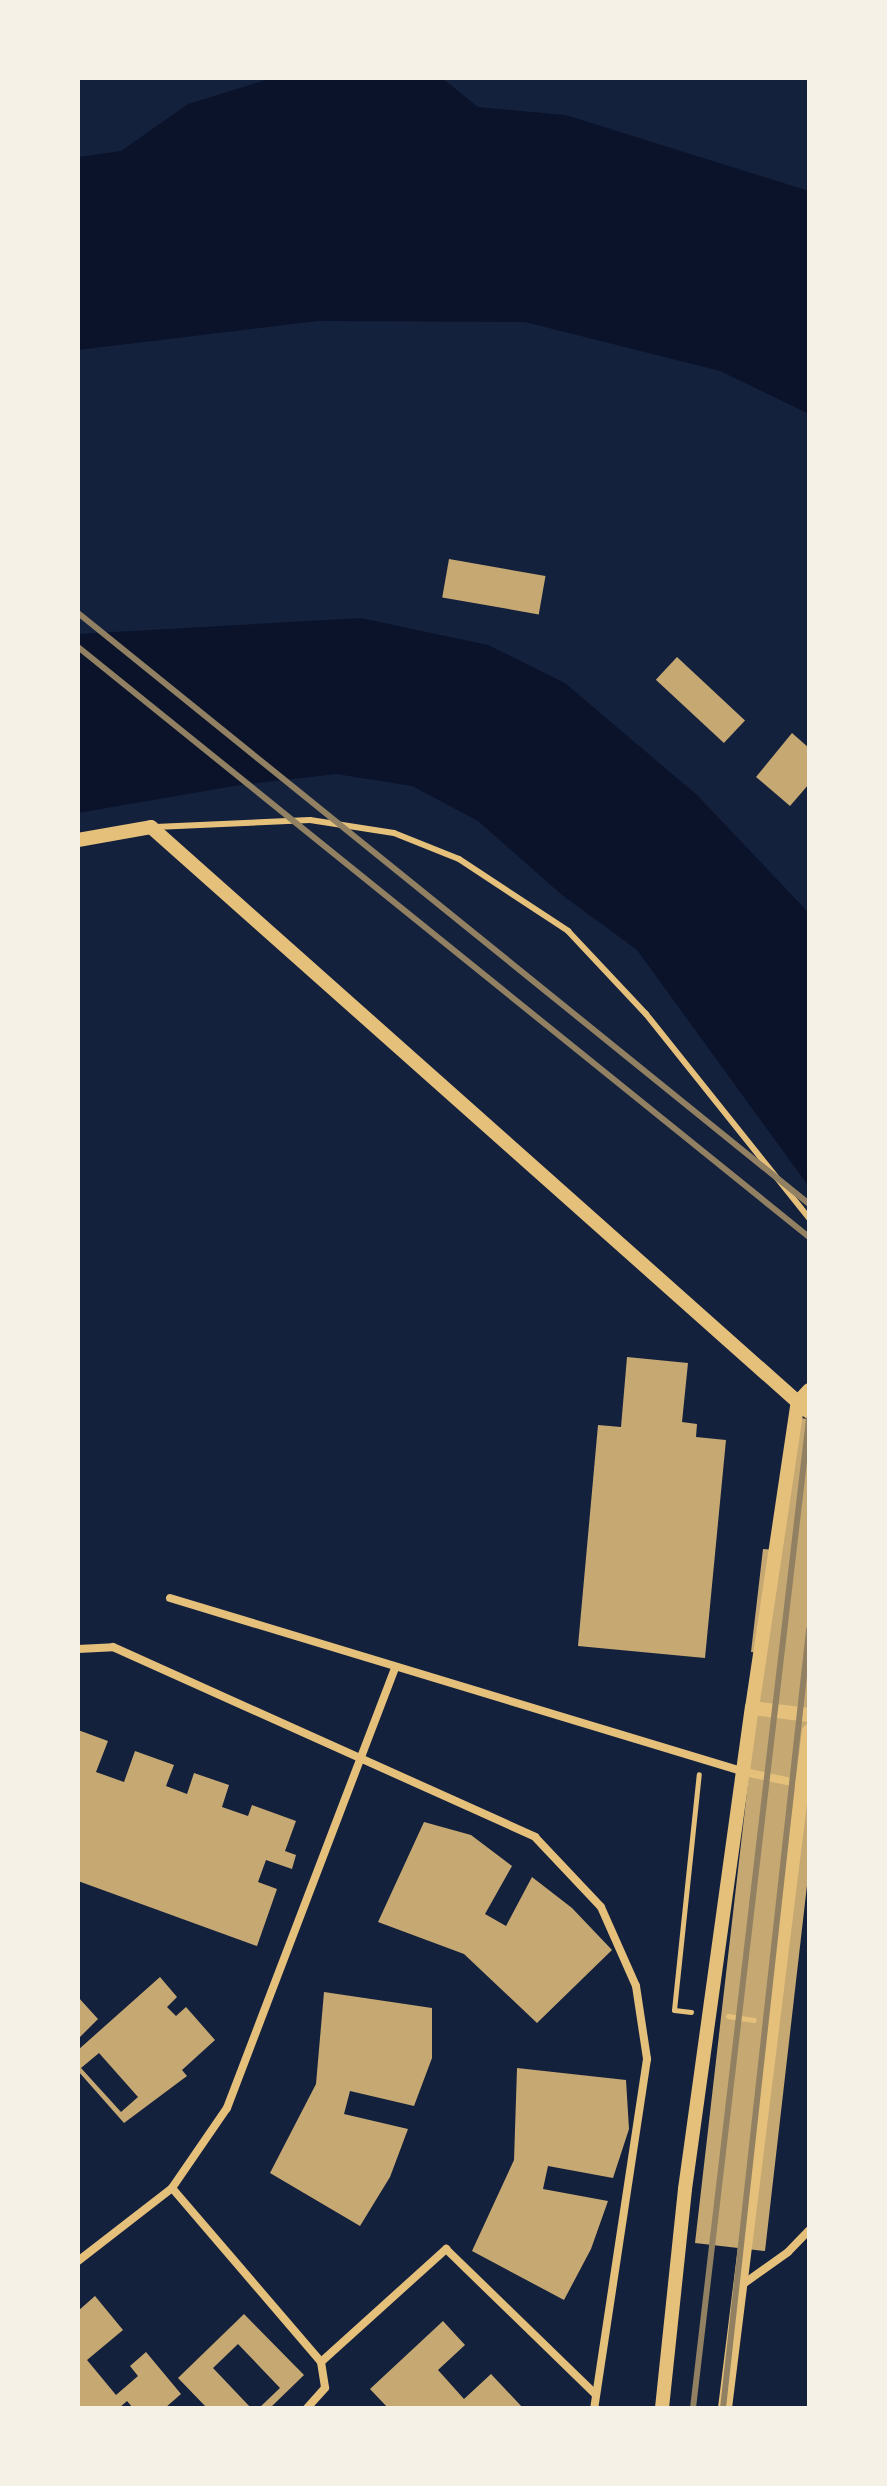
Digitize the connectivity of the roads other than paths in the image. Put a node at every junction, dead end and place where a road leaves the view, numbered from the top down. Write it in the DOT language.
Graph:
graph roads {
  1 [pos="151,827"];
  2 [pos="78,840"];
  3 [pos="809,1218"];
  4 [pos="809,1390"];
  5 [pos="804,1407"];
  6 [pos="170,1598"];
  7 [pos="78,1649"];
  8 [pos="395,1667"];
  9 [pos="752,1708"];
  10 [pos="809,1715"];
  11 [pos="809,1731"];
  12 [pos="364,1758"];
  13 [pos="745,1772"];
  14 [pos="805,1781"];
  15 [pos="172,2188"];
  16 [pos="809,2230"];
  17 [pos="78,2261"];
  18 [pos="738,2287"];
  19 [pos="321,2362"];
  20 [pos="596,2395"];
  21 [pos="307,2408"];
  22 [pos="594,2408"];
  23 [pos="662,2408"];
  24 [pos="725,2408"];
  1 -- 2 [label="street"];
  1 -- 3 [label="lane"];
  1 -- 5 [label="street"];
  4 -- 5 [label="street"];
  5 -- 9 [label="street"];
  6 -- 8 [label="street"];
  7 -- 12 [label="street"];
  8 -- 12 [label="street"];
  8 -- 13 [label="street"];
  9 -- 10 [label="street"];
  9 -- 13 [label="street"];
  11 -- 14 [label="street"];
  12 -- 15 [label="street"];
  12 -- 20 [label="street"];
  13 -- 14 [label="street"];
  13 -- 23 [label="street"];
  14 -- 18 [label="street"];
  15 -- 17 [label="street"];
  15 -- 19 [label="street"];
  16 -- 18 [label="street"];
  18 -- 24 [label="street"];
  19 -- 20 [label="street"];
  19 -- 21 [label="street"];
  20 -- 22 [label="street"];
}
